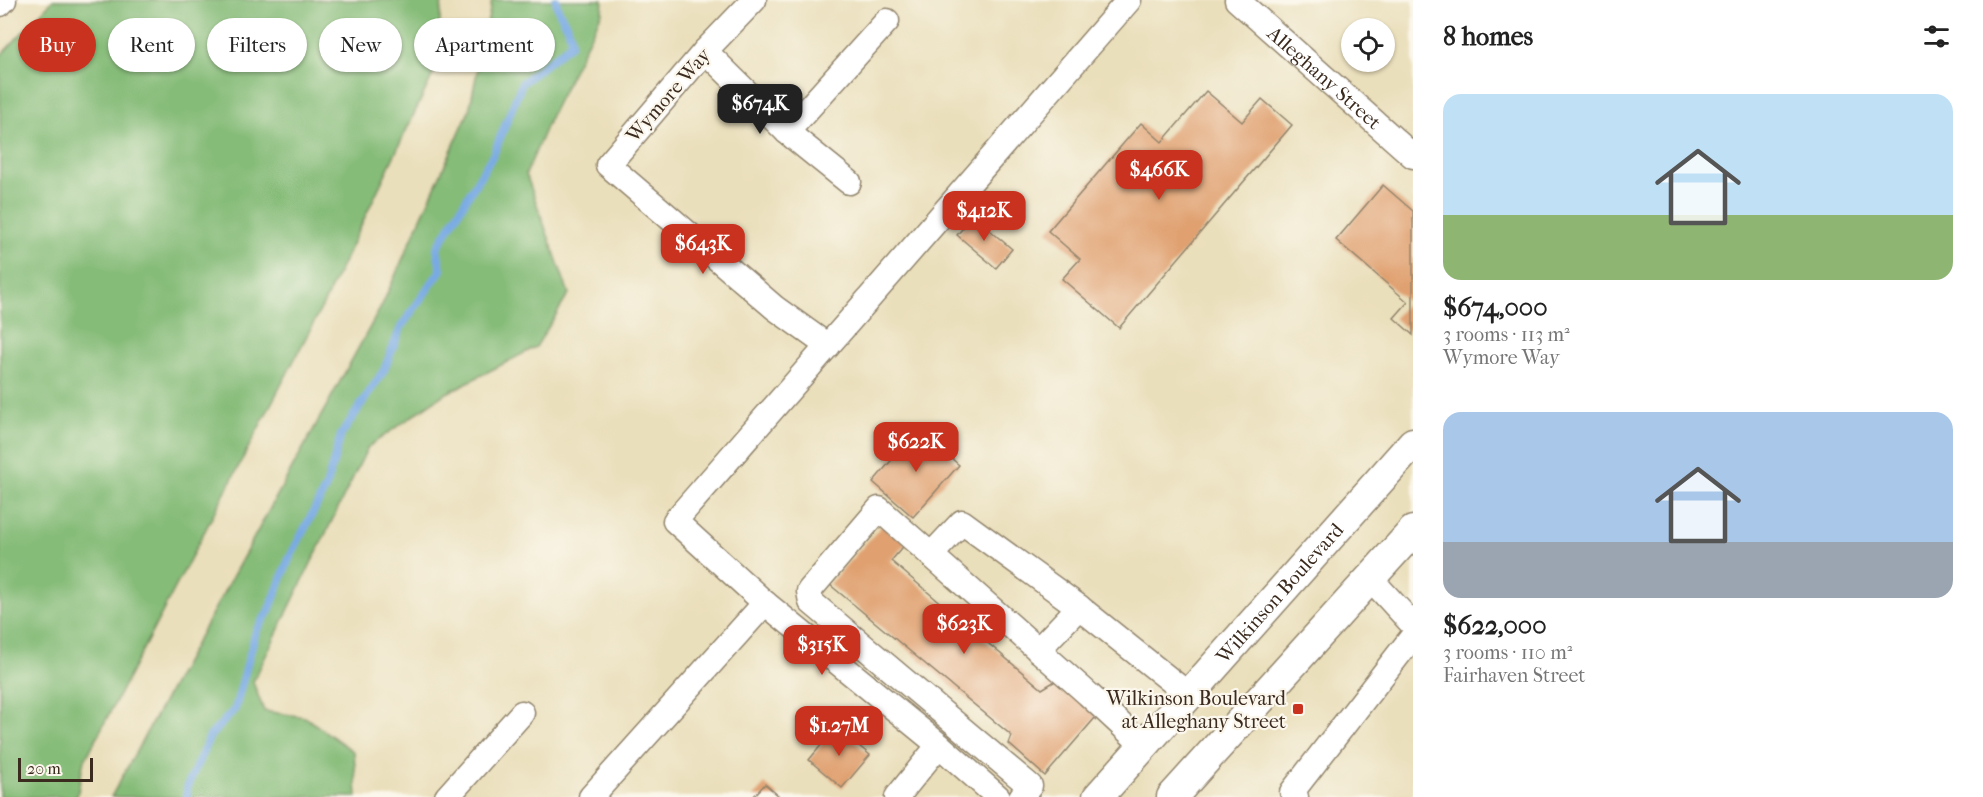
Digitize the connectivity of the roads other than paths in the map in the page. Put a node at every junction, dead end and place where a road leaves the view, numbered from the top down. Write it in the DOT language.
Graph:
graph roads {
  1 [pos="4,0"];
  2 [pos="754,0"];
  3 [pos="1129,0"];
  4 [pos="1237,0"];
  5 [pos="0,4"];
  6 [pos="887,21"];
  7 [pos="705,51"];
  8 [pos="787,132"];
  9 [pos="1413,156"];
  10 [pos="849,182"];
  11 [pos="828,346"];
  12 [pos="1413,443"];
  13 [pos="1413,531"];
  14 [pos="932,555"];
  15 [pos="1370,578"];
  16 [pos="765,603"];
  17 [pos="1079,607"];
  18 [pos="1413,625"];
  19 [pos="1413,636"];
  20 [pos="1038,650"];
  21 [pos="1189,695"];
  22 [pos="522,713"];
  23 [pos="939,746"];
  24 [pos="1144,746"];
  25 [pos="447,797"];
  26 [pos="591,797"];
  27 [pos="897,797"];
  28 [pos="998,797"];
  29 [pos="1021,797"];
  30 [pos="1098,797"];
  31 [pos="1172,797"];
  32 [pos="1296,797"];
  1 -- 5 [label="street"];
  2 -- 7 [label="street, Wymore Way"];
  3 -- 11 [label="street"];
  4 -- 9 [label="street, Alleghany Street"];
  6 -- 8 [label="street"];
  7 -- 8 [label="street"];
  7 -- 11 [label="street, Wymore Way"];
  8 -- 10 [label="street"];
  11 -- 16 [label="street"];
  12 -- 21 [label="main road, Wilkinson Boulevard"];
  13 -- 15 [label="main road"];
  14 -- 17 [label="street"];
  14 -- 20 [label="street"];
  14 -- 29 [label="street"];
  15 -- 18 [label="street"];
  15 -- 31 [label="main road"];
  16 -- 23 [label="street"];
  16 -- 26 [label="street"];
  17 -- 20 [label="street"];
  17 -- 21 [label="street"];
  19 -- 32 [label="street"];
  20 -- 24 [label="street"];
  21 -- 24 [label="main road, Wilkinson Boulevard"];
  22 -- 25 [label="street"];
  23 -- 27 [label="street"];
  23 -- 28 [label="street"];
  24 -- 30 [label="main road, Wilkinson Boulevard"];
}
